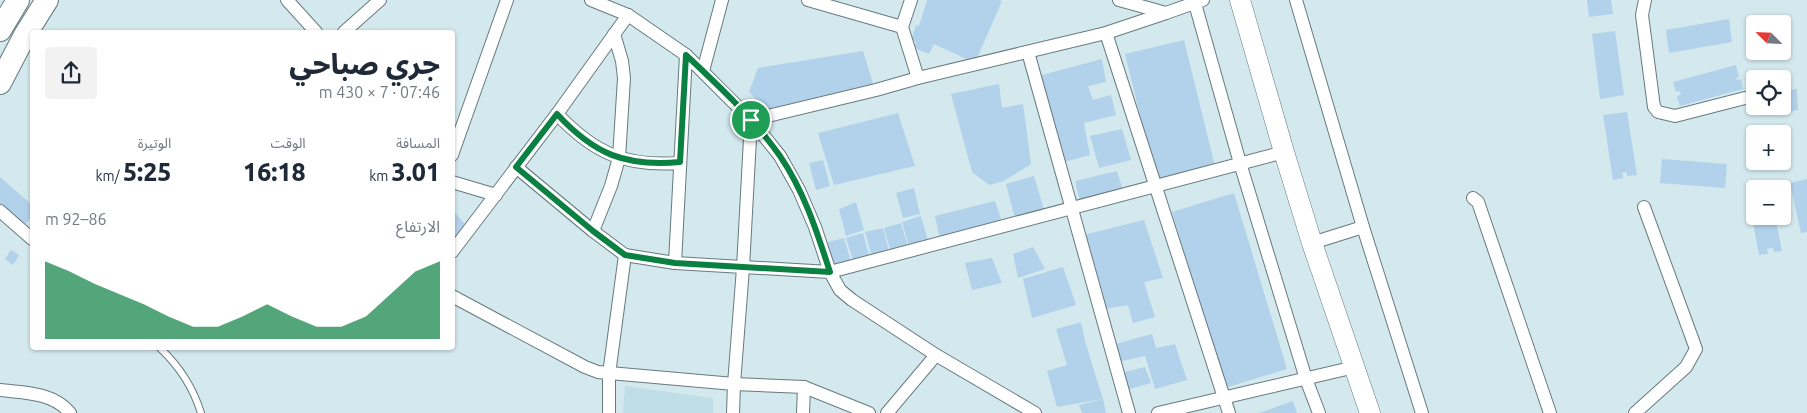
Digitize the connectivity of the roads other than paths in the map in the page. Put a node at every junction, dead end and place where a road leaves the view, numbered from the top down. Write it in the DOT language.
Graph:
graph roads {
  1 [pos="18,0"];
  2 [pos="47,0"];
  3 [pos="288,0"];
  4 [pos="380,0"];
  5 [pos="507,0"];
  6 [pos="591,0"];
  7 [pos="722,0"];
  8 [pos="808,0"];
  9 [pos="910,0"];
  10 [pos="1119,0"];
  11 [pos="1240,0"];
  12 [pos="1296,0"];
  13 [pos="1645,0"];
  14 [pos="1197,1"];
  15 [pos="1166,13"];
  16 [pos="628,15"];
  17 [pos="902,27"];
  18 [pos="0,30"];
  19 [pos="32,30"];
  20 [pos="314,30"];
  21 [pos="346,30"];
  22 [pos="1106,33"];
  23 [pos="614,34"];
  24 [pos="29,36"];
  25 [pos="1028,52"];
  26 [pos="686,55"];
  27 [pos="703,71"];
  28 [pos="918,78"];
  29 [pos="0,83"];
  30 [pos="1745,98"];
  31 [pos="557,114"];
  32 [pos="751,120"];
  33 [pos="455,147"];
  34 [pos="1284,152"];
  35 [pos="619,158"];
  36 [pos="680,162"];
  37 [pos="1240,163"];
  38 [pos="516,167"];
  39 [pos="455,183"];
  40 [pos="1155,186"];
  41 [pos="496,195"];
  42 [pos="1474,198"];
  43 [pos="1644,207"];
  44 [pos="1072,209"];
  45 [pos="0,212"];
  46 [pos="1363,227"];
  47 [pos="593,231"];
  48 [pos="30,237"];
  49 [pos="1312,244"];
  50 [pos="455,248"];
  51 [pos="625,255"];
  52 [pos="675,263"];
  53 [pos="743,268"];
  54 [pos="830,272"];
  55 [pos="455,298"];
  56 [pos="162,350"];
  57 [pos="936,355"];
  58 [pos="1354,367"];
  59 [pos="609,374"];
  60 [pos="1306,379"];
  61 [pos="734,384"];
  62 [pos="804,387"];
  63 [pos="0,390"];
  64 [pos="1224,398"];
  65 [pos="70,413"];
  66 [pos="201,413"];
  67 [pos="609,413"];
  68 [pos="734,413"];
  69 [pos="803,413"];
  70 [pos="868,413"];
  71 [pos="886,413"];
  72 [pos="1034,413"];
  73 [pos="1129,413"];
  74 [pos="1158,413"];
  75 [pos="1229,413"];
  76 [pos="1319,413"];
  77 [pos="1370,413"];
  78 [pos="1422,413"];
  79 [pos="1550,413"];
  80 [pos="1635,413"];
  1 -- 18 [label="highway"];
  2 -- 19 [label="highway"];
  3 -- 20 [label="street"];
  4 -- 21 [label="street"];
  5 -- 33 [label="street"];
  6 -- 16 [label="street"];
  7 -- 27 [label="street"];
  8 -- 17 [label="street"];
  9 -- 17 [label="street"];
  10 -- 15 [label="street"];
  11 -- 34 [label="main road"];
  12 -- 46 [label="street"];
  13 -- 30 [label="street"];
  14 -- 15 [label="street"];
  14 -- 37 [label="street"];
  15 -- 22 [label="street"];
  16 -- 23 [label="street"];
  16 -- 26 [label="street"];
  17 -- 28 [label="street"];
  22 -- 25 [label="street"];
  22 -- 40 [label="street"];
  23 -- 31 [label="street"];
  23 -- 35 [label="street"];
  24 -- 29 [label="highway"];
  25 -- 28 [label="street"];
  25 -- 44 [label="street"];
  26 -- 27 [label="street"];
  26 -- 36 [label="street"];
  27 -- 32 [label="street"];
  28 -- 32 [label="street"];
  31 -- 35 [label="street"];
  31 -- 38 [label="street"];
  32 -- 53 [label="street"];
  32 -- 54 [label="street"];
  34 -- 37 [label="street"];
  34 -- 49 [label="main road"];
  35 -- 36 [label="street"];
  35 -- 47 [label="street"];
  36 -- 52 [label="street"];
  37 -- 40 [label="street"];
  37 -- 60 [label="street"];
  38 -- 41 [label="street"];
  38 -- 47 [label="street"];
  39 -- 41 [label="street"];
  40 -- 44 [label="street"];
  40 -- 64 [label="street"];
  41 -- 50 [label="street"];
  42 -- 79 [label="street"];
  43 -- 80 [label="street"];
  44 -- 54 [label="street"];
  44 -- 73 [label="street"];
  45 -- 48 [label="street"];
  46 -- 49 [label="street"];
  46 -- 78 [label="street"];
  47 -- 51 [label="street"];
  49 -- 58 [label="main road"];
  51 -- 52 [label="street"];
  51 -- 59 [label="street"];
  52 -- 53 [label="street"];
  53 -- 54 [label="street"];
  53 -- 61 [label="street"];
  54 -- 57 [label="street"];
  55 -- 59 [label="street"];
  56 -- 66 [label="lane"];
  57 -- 71 [label="street"];
  57 -- 72 [label="street"];
  58 -- 60 [label="street"];
  58 -- 77 [label="main road"];
  59 -- 61 [label="street"];
  59 -- 67 [label="street"];
  60 -- 64 [label="street"];
  60 -- 76 [label="street"];
  61 -- 62 [label="street"];
  61 -- 68 [label="street"];
  62 -- 69 [label="street"];
  62 -- 70 [label="street"];
  63 -- 65 [label="street"];
  64 -- 74 [label="street"];
  64 -- 75 [label="street"];
}
